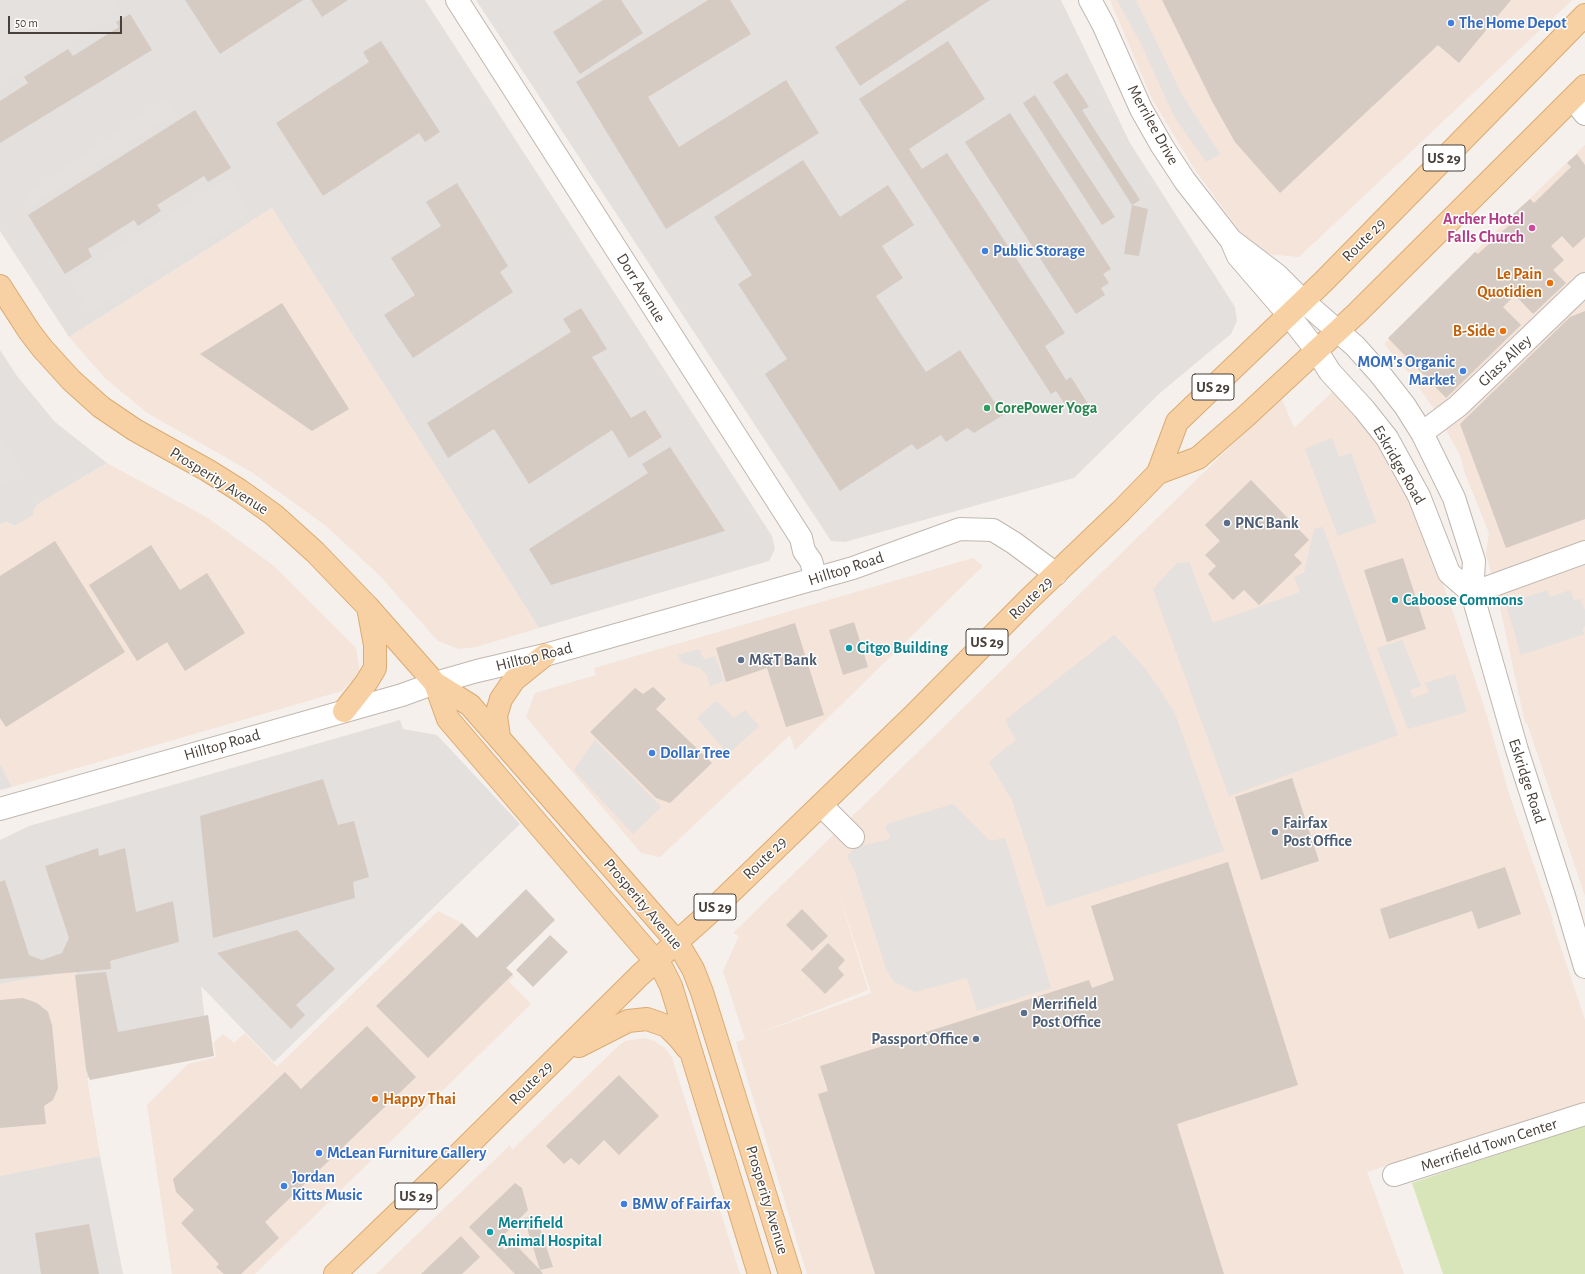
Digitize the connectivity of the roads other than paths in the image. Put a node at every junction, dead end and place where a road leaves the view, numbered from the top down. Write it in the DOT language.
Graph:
graph roads {
  1 [pos="457,0"];
  2 [pos="1090,0"];
  3 [pos="1585,15"];
  4 [pos="1581,100"];
  5 [pos="1231,240"];
  6 [pos="1585,284"];
  7 [pos="0,286"];
  8 [pos="1265,290"];
  9 [pos="1295,307"];
  10 [pos="1338,330"];
  11 [pos="1316,350"];
  12 [pos="1422,433"];
  13 [pos="1158,473"];
  14 [pos="1585,552"];
  15 [pos="1056,574"];
  16 [pos="816,579"];
  17 [pos="1472,594"];
  18 [pos="368,607"];
  19 [pos="545,655"];
  20 [pos="435,683"];
  21 [pos="344,711"];
  22 [pos="499,737"];
  23 [pos="822,805"];
  24 [pos="0,809"];
  25 [pos="853,837"];
  26 [pos="677,942"];
  27 [pos="656,960"];
  28 [pos="1585,967"];
  29 [pos="555,1060"];
  30 [pos="696,1067"];
  31 [pos="1585,1114"];
  32 [pos="1394,1175"];
  33 [pos="335,1274"];
  34 [pos="759,1274"];
  35 [pos="790,1274"];
  1 -- 16 [label="street, Dorr Avenue"];
  2 -- 5 [label="street, Merrilee Drive"];
  3 -- 9 [label="main road, Route 29 / US 29"];
  4 -- 10 [label="main road, Route 29 / US 29"];
  5 -- 8 [label="street, Merrilee Drive"];
  5 -- 9 [label="street, Merrilee Drive"];
  6 -- 12 [label="street, Glass Alley"];
  7 -- 18 [label="main road, Prosperity Avenue"];
  8 -- 9 [label="street, Eskridge Road"];
  9 -- 10 [label="street, Merrilee Drive"];
  9 -- 11 [label="street, Eskridge Road"];
  9 -- 13 [label="main road, Route 29 / US 29"];
  10 -- 11 [label="main road, Route 29 / US 29"];
  10 -- 12 [label="street, Eskridge Road"];
  11 -- 13 [label="main road, Route 29 / US 29"];
  11 -- 17 [label="street, Eskridge Road"];
  12 -- 17 [label="street, Eskridge Road"];
  13 -- 15 [label="main road, Route 29 / US 29"];
  14 -- 17 [label="street"];
  15 -- 16 [label="street, Hilltop Road"];
  15 -- 23 [label="main road, Route 29 / US 29"];
  16 -- 19 [label="street, Hilltop Road"];
  17 -- 28 [label="street, Eskridge Road"];
  18 -- 20 [label="main road, Prosperity Avenue"];
  18 -- 21 [label="main road"];
  19 -- 20 [label="street, Hilltop Road"];
  19 -- 22 [label="main road"];
  20 -- 21 [label="street, Hilltop Road"];
  20 -- 22 [label="main road, Prosperity Avenue"];
  20 -- 27 [label="main road, Prosperity Avenue"];
  21 -- 24 [label="street, Hilltop Road"];
  22 -- 26 [label="main road, Prosperity Avenue"];
  23 -- 25 [label="street"];
  23 -- 26 [label="main road, Route 29 / US 29"];
  26 -- 27 [label="main road, Route 29 / US 29"];
  26 -- 35 [label="main road, Prosperity Avenue"];
  27 -- 29 [label="main road, Route 29 / US 29"];
  27 -- 30 [label="main road, Prosperity Avenue"];
  29 -- 30 [label="main road"];
  29 -- 33 [label="main road, Route 29 / US 29"];
  30 -- 34 [label="main road, Prosperity Avenue"];
  31 -- 32 [label="street, Merrifield Town Center"];
}
